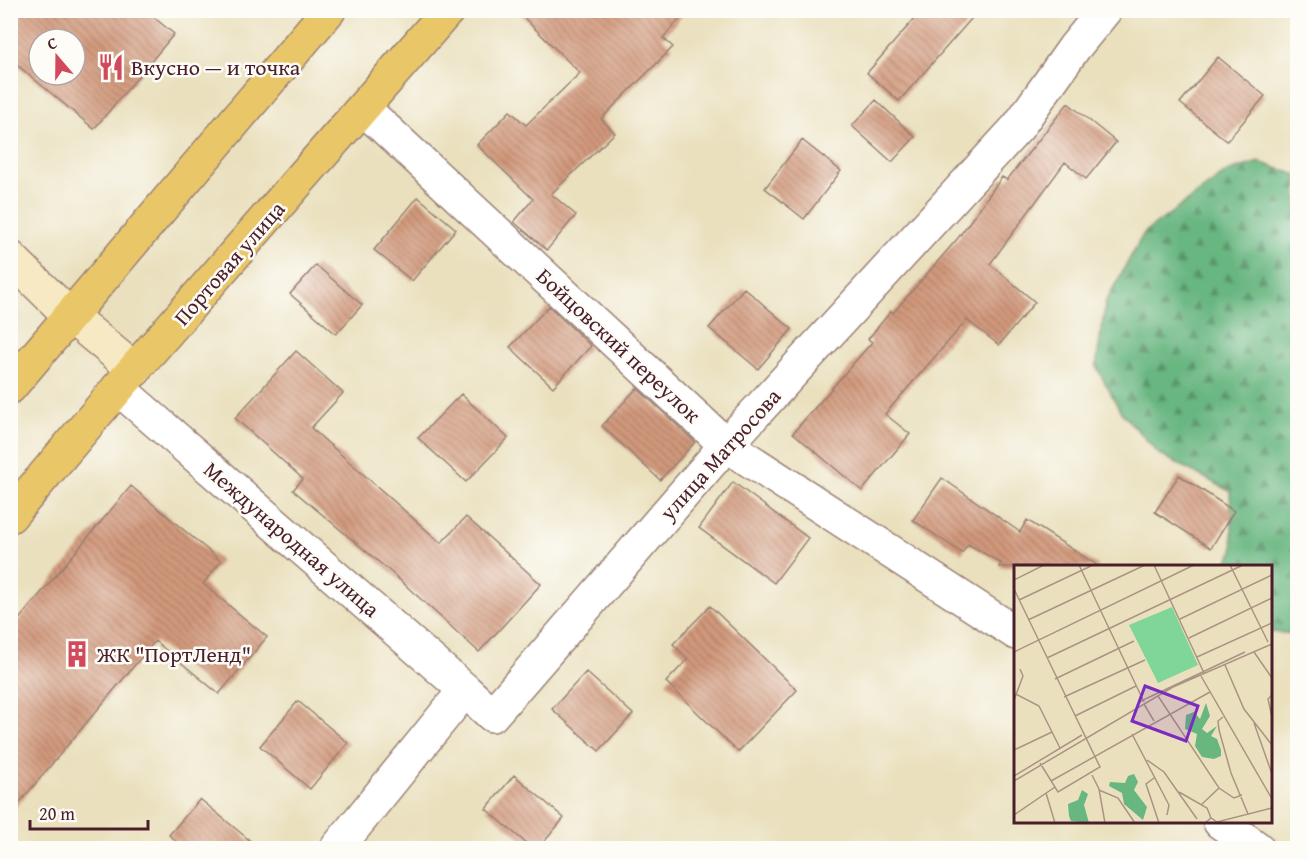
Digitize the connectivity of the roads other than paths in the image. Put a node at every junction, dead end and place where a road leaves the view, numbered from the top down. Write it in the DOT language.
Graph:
graph roads {
  1 [pos="329,10"];
  2 [pos="448,10"];
  3 [pos="1105,10"];
  4 [pos="363,108"];
  5 [pos="10,258"];
  6 [pos="70,316"];
  7 [pos="126,379"];
  8 [pos="10,387"];
  9 [pos="726,445"];
  10 [pos="10,516"];
  11 [pos="1014,632"];
  12 [pos="465,690"];
  13 [pos="1221,823"];
  14 [pos="337,849"];
  15 [pos="1257,849"];
  1 -- 6 [label="main road"];
  2 -- 4 [label="main road, Портовая улица"];
  3 -- 9 [label="street, улица Матросова"];
  4 -- 7 [label="main road, Портовая улица"];
  4 -- 9 [label="street, Бойцовский переулок"];
  5 -- 6 [label="main road, Международная улица"];
  6 -- 7 [label="main road, Международная улица"];
  6 -- 8 [label="main road"];
  7 -- 10 [label="main road, Портовая улица"];
  7 -- 12 [label="street, Международная улица"];
  9 -- 11 [label="street, Бойцовский переулок"];
  9 -- 12 [label="street, улица Матросова"];
  12 -- 14 [label="street"];
  13 -- 15 [label="street"];
}
